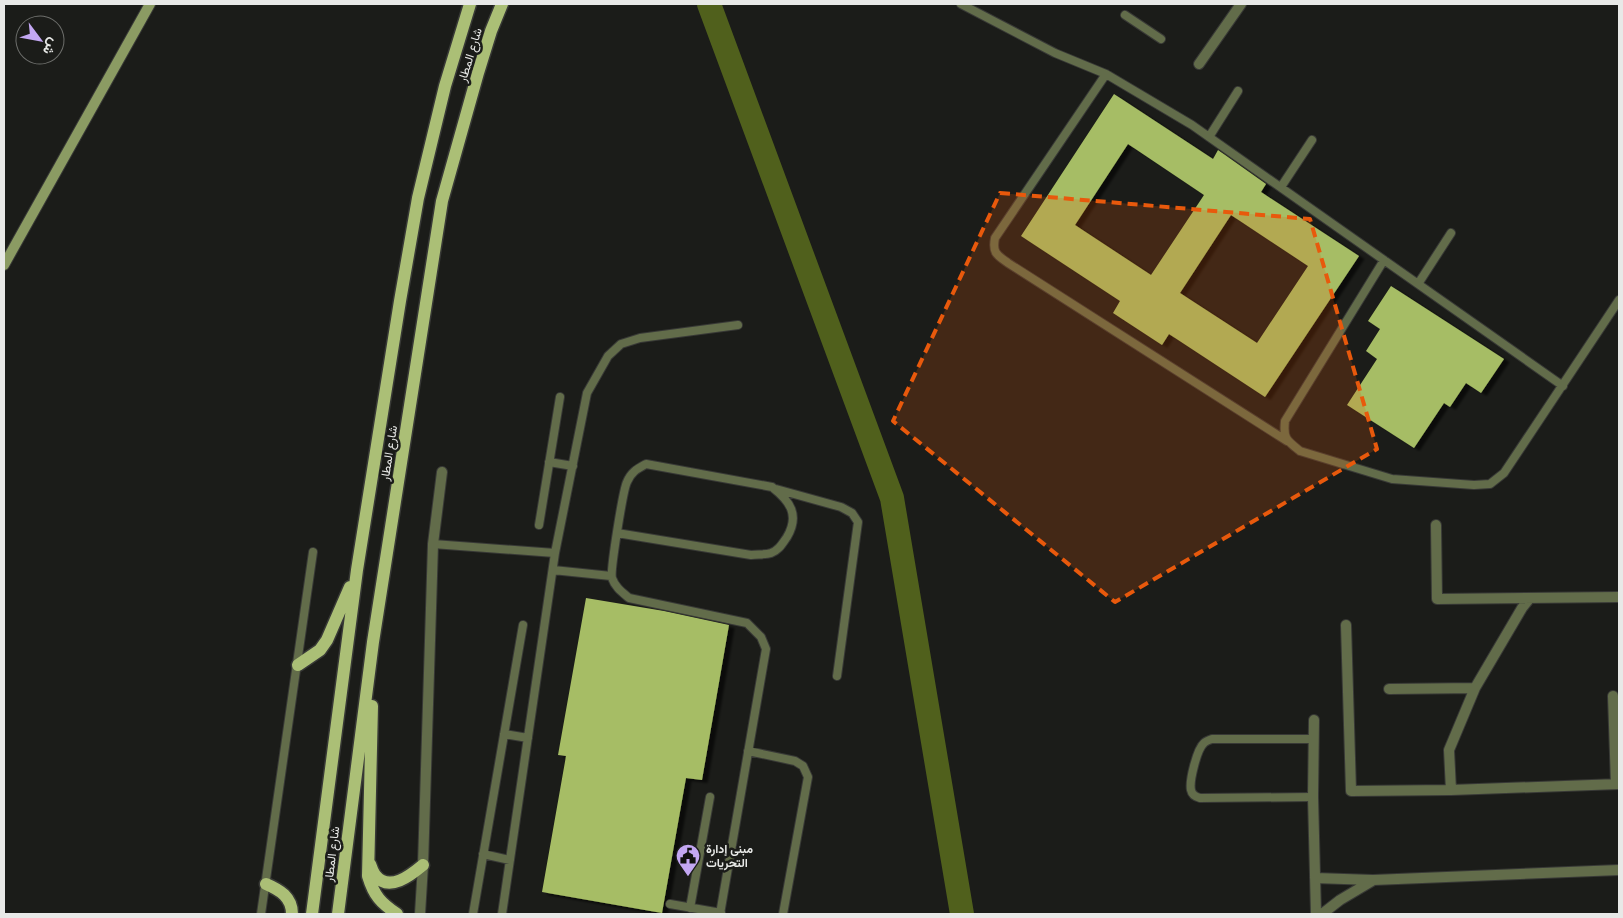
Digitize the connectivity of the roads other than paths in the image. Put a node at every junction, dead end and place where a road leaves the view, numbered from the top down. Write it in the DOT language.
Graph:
graph roads {
  1 [pos="150,4"];
  2 [pos="470,4"];
  3 [pos="502,4"];
  4 [pos="961,4"];
  5 [pos="1241,4"];
  6 [pos="1125,15"];
  7 [pos="1161,39"];
  8 [pos="1199,64"];
  9 [pos="1106,74"];
  10 [pos="1238,91"];
  11 [pos="1209,137"];
  12 [pos="1312,140"];
  13 [pos="1281,187"];
  14 [pos="1451,232"];
  15 [pos="1384,260"];
  16 [pos="4,264"];
  17 [pos="1418,284"];
  18 [pos="1619,300"];
  19 [pos="738,324"];
  20 [pos="1563,386"];
  21 [pos="560,397"];
  22 [pos="1288,441"];
  23 [pos="549,462"];
  24 [pos="573,466"];
  25 [pos="442,472"];
  26 [pos="772,488"];
  27 [pos="1436,524"];
  28 [pos="539,525"];
  29 [pos="617,533"];
  30 [pos="433,544"];
  31 [pos="313,552"];
  32 [pos="555,553"];
  33 [pos="357,570"];
  34 [pos="553,570"];
  35 [pos="611,576"];
  36 [pos="1619,597"];
  37 [pos="1530,598"];
  38 [pos="523,625"];
  39 [pos="1346,625"];
  40 [pos="373,642"];
  41 [pos="298,665"];
  42 [pos="837,676"];
  43 [pos="1476,688"];
  44 [pos="1389,689"];
  45 [pos="1613,696"];
  46 [pos="1314,720"];
  47 [pos="504,734"];
  48 [pos="528,738"];
  49 [pos="1314,739"];
  50 [pos="748,751"];
  51 [pos="1618,784"];
  52 [pos="1451,790"];
  53 [pos="710,797"];
  54 [pos="1313,797"];
  55 [pos="483,854"];
  56 [pos="510,860"];
  57 [pos="369,863"];
  58 [pos="423,865"];
  59 [pos="1619,870"];
  60 [pos="1315,878"];
  61 [pos="1373,880"];
  62 [pos="266,884"];
  63 [pos="670,904"];
  64 [pos="690,908"];
  65 [pos="261,914"];
  66 [pos="292,914"];
  67 [pos="312,914"];
  68 [pos="338,914"];
  69 [pos="397,914"];
  70 [pos="420,914"];
  71 [pos="473,914"];
  72 [pos="502,914"];
  73 [pos="720,914"];
  74 [pos="783,914"];
  75 [pos="1316,914"];
  76 [pos="1322,914"];
  1 -- 16 [label="street"];
  2 -- 33 [label="main road, شارع المطار"];
  3 -- 40 [label="main road, شارع المطار"];
  4 -- 9 [label="lane"];
  5 -- 8 [label="street"];
  6 -- 7 [label="lane"];
  9 -- 11 [label="lane"];
  9 -- 22 [label="lane"];
  10 -- 11 [label="lane"];
  11 -- 13 [label="lane"];
  12 -- 13 [label="lane"];
  13 -- 15 [label="lane"];
  14 -- 17 [label="lane"];
  15 -- 17 [label="lane"];
  15 -- 22 [label="lane"];
  17 -- 20 [label="lane"];
  18 -- 20 [label="lane"];
  19 -- 24 [label="lane"];
  20 -- 22 [label="lane"];
  21 -- 23 [label="lane"];
  23 -- 24 [label="lane"];
  23 -- 28 [label="lane"];
  24 -- 32 [label="lane"];
  25 -- 30 [label="street"];
  26 -- 29 [label="lane"];
  26 -- 29 [label="lane"];
  26 -- 42 [label="lane"];
  27 -- 37 [label="street"];
  29 -- 35 [label="lane"];
  30 -- 32 [label="lane"];
  30 -- 58 [label="street"];
  31 -- 41 [label="lane"];
  32 -- 34 [label="lane"];
  33 -- 41 [label="main road"];
  33 -- 67 [label="main road, شارع المطار"];
  34 -- 35 [label="lane"];
  34 -- 48 [label="lane"];
  35 -- 50 [label="lane"];
  36 -- 37 [label="street"];
  37 -- 43 [label="street"];
  38 -- 47 [label="lane"];
  39 -- 52 [label="street"];
  40 -- 57 [label="main road"];
  40 -- 68 [label="main road, شارع المطار"];
  41 -- 62 [label="lane"];
  43 -- 44 [label="street"];
  43 -- 52 [label="street"];
  45 -- 51 [label="street"];
  46 -- 49 [label="street"];
  47 -- 48 [label="lane"];
  47 -- 55 [label="lane"];
  48 -- 56 [label="lane"];
  49 -- 54 [label="street"];
  49 -- 54 [label="lane"];
  50 -- 73 [label="lane"];
  50 -- 74 [label="lane"];
  51 -- 52 [label="street"];
  53 -- 64 [label="lane"];
  54 -- 60 [label="street"];
  55 -- 56 [label="lane"];
  55 -- 71 [label="lane"];
  56 -- 72 [label="lane"];
  57 -- 58 [label="main road"];
  57 -- 69 [label="main road"];
  58 -- 70 [label="street"];
  59 -- 61 [label="street"];
  60 -- 61 [label="street"];
  60 -- 75 [label="street"];
  61 -- 76 [label="street"];
  62 -- 65 [label="lane"];
  62 -- 66 [label="main road"];
  63 -- 64 [label="lane"];
  64 -- 73 [label="lane"];
}
